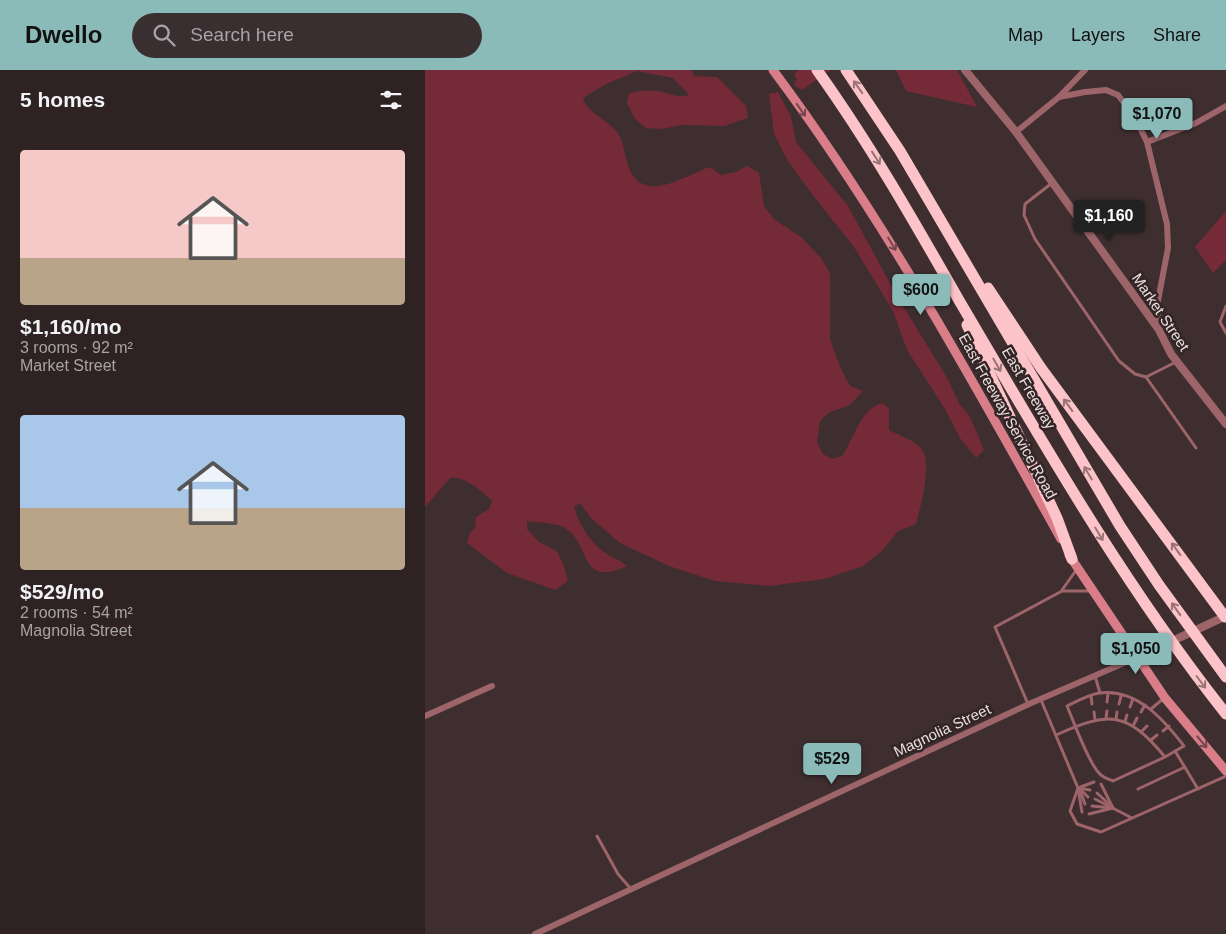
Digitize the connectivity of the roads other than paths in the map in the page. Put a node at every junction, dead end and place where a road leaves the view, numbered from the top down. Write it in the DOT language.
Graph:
graph roads {
  1 [pos="773,70"];
  2 [pos="817,70"];
  3 [pos="846,70"];
  4 [pos="965,70"];
  5 [pos="1085,70"];
  6 [pos="1059,97"];
  7 [pos="1226,106"];
  8 [pos="1016,132"];
  9 [pos="1147,142"];
  10 [pos="1052,182"];
  11 [pos="944,227"];
  12 [pos="929,247"];
  13 [pos="1226,306"];
  14 [pos="1159,330"];
  15 [pos="1226,333"];
  16 [pos="1177,361"];
  17 [pos="1146,378"];
  18 [pos="1226,424"];
  19 [pos="1196,448"];
  20 [pos="1075,564"];
  21 [pos="1062,591"];
  22 [pos="1094,591"];
  23 [pos="1226,617"];
  24 [pos="1138,658"];
  25 [pos="1095,676"];
  26 [pos="1226,677"];
  27 [pos="492,686"];
  28 [pos="1100,693"];
  29 [pos="1108,693"];
  30 [pos="1091,696"];
  31 [pos="1121,696"];
  32 [pos="1165,698"];
  33 [pos="1041,699"];
  34 [pos="1133,699"];
  35 [pos="1107,702"];
  36 [pos="1029,704"];
  37 [pos="1093,704"];
  38 [pos="1119,704"];
  39 [pos="1145,705"];
  40 [pos="1130,707"];
  41 [pos="1151,709"];
  42 [pos="1107,711"];
  43 [pos="1094,712"];
  44 [pos="1117,712"];
  45 [pos="1141,712"];
  46 [pos="1226,714"];
  47 [pos="1127,715"];
  48 [pos="1157,715"];
  49 [pos="425,716"];
  50 [pos="1106,718"];
  51 [pos="1137,718"];
  52 [pos="1095,719"];
  53 [pos="1116,719"];
  54 [pos="1153,720"];
  55 [pos="1125,722"];
  56 [pos="1076,726"];
  57 [pos="1133,726"];
  58 [pos="1147,726"];
  59 [pos="1169,726"];
  60 [pos="1163,731"];
  61 [pos="1141,732"];
  62 [pos="1056,735"];
  63 [pos="1157,735"];
  64 [pos="1151,740"];
  65 [pos="1175,751"];
  66 [pos="1165,757"];
  67 [pos="1185,767"];
  68 [pos="1226,771"];
  69 [pos="1226,776"];
  70 [pos="1093,782"];
  71 [pos="1101,784"];
  72 [pos="1078,788"];
  73 [pos="1198,789"];
  74 [pos="1090,790"];
  75 [pos="1138,790"];
  76 [pos="1097,793"];
  77 [pos="1088,797"];
  78 [pos="1095,799"];
  79 [pos="1085,804"];
  80 [pos="1092,806"];
  81 [pos="1114,808"];
  82 [pos="1082,812"];
  83 [pos="1089,814"];
  84 [pos="1132,818"];
  85 [pos="597,836"];
  86 [pos="631,890"];
  87 [pos="535,934"];
  1 -- 20 [label="main road, East Freeway Service Road, one-way"];
  2 -- 12 [label="highway, East Freeway, one-way"];
  11 -- 3 [label="highway, East Freeway, one-way"];
  4 -- 8 [label="street, Market Street"];
  5 -- 6 [label="street"];
  6 -- 8 [label="street"];
  6 -- 9 [label="street"];
  7 -- 9 [label="street"];
  8 -- 10 [label="street, Market Street"];
  9 -- 14 [label="street"];
  10 -- 14 [label="street, Market Street"];
  10 -- 17 [label="lane"];
  23 -- 11 [label="highway, one-way"];
  26 -- 11 [label="highway, East Freeway, one-way"];
  12 -- 20 [label="highway"];
  12 -- 46 [label="highway, East Freeway, one-way"];
  13 -- 15 [label="lane"];
  14 -- 16 [label="street, Market Street"];
  16 -- 17 [label="lane"];
  16 -- 18 [label="street, Market Street"];
  17 -- 19 [label="lane"];
  20 -- 21 [label="lane"];
  20 -- 22 [label="main road, East Freeway Service Road"];
  21 -- 22 [label="lane"];
  21 -- 36 [label="lane"];
  22 -- 24 [label="main road, East Freeway Service Road"];
  23 -- 24 [label="street, Magnolia Street"];
  24 -- 25 [label="street, Magnolia Street"];
  24 -- 32 [label="main road, East Freeway Service Road"];
  25 -- 28 [label="lane"];
  25 -- 33 [label="street, Magnolia Street"];
  27 -- 49 [label="street"];
  28 -- 29 [label="lane"];
  28 -- 30 [label="lane"];
  29 -- 31 [label="lane"];
  29 -- 35 [label="lane"];
  30 -- 37 [label="lane"];
  30 -- 56 [label="lane"];
  31 -- 34 [label="lane"];
  31 -- 38 [label="lane"];
  32 -- 41 [label="lane"];
  32 -- 68 [label="main road, East Freeway Service Road, one-way"];
  33 -- 36 [label="street, Magnolia Street"];
  33 -- 62 [label="lane"];
  34 -- 39 [label="lane"];
  34 -- 40 [label="lane"];
  36 -- 86 [label="street, Magnolia Street"];
  39 -- 41 [label="lane"];
  39 -- 45 [label="lane"];
  41 -- 48 [label="lane"];
  42 -- 50 [label="lane"];
  43 -- 52 [label="lane"];
  44 -- 53 [label="lane"];
  47 -- 55 [label="lane"];
  48 -- 54 [label="lane"];
  48 -- 59 [label="lane"];
  50 -- 52 [label="lane"];
  50 -- 53 [label="lane"];
  51 -- 57 [label="lane"];
  52 -- 56 [label="lane"];
  53 -- 55 [label="lane"];
  55 -- 57 [label="lane"];
  56 -- 62 [label="lane"];
  56 -- 66 [label="lane"];
  57 -- 61 [label="lane"];
  58 -- 61 [label="lane"];
  59 -- 60 [label="lane"];
  59 -- 65 [label="lane"];
  61 -- 64 [label="lane"];
  62 -- 72 [label="lane"];
  63 -- 64 [label="lane"];
  64 -- 66 [label="lane"];
  65 -- 66 [label="lane"];
  65 -- 67 [label="lane"];
  67 -- 73 [label="lane"];
  67 -- 75 [label="lane"];
  69 -- 73 [label="lane"];
  70 -- 72 [label="lane"];
  71 -- 81 [label="lane"];
  72 -- 74 [label="lane"];
  72 -- 77 [label="lane"];
  72 -- 79 [label="lane"];
  72 -- 82 [label="lane"];
  72 -- 84 [label="lane"];
  73 -- 84 [label="lane"];
  76 -- 81 [label="lane"];
  78 -- 81 [label="lane"];
  80 -- 81 [label="lane"];
  81 -- 83 [label="lane"];
  81 -- 84 [label="lane"];
  85 -- 86 [label="lane"];
  86 -- 87 [label="street, Magnolia Street"];
}
